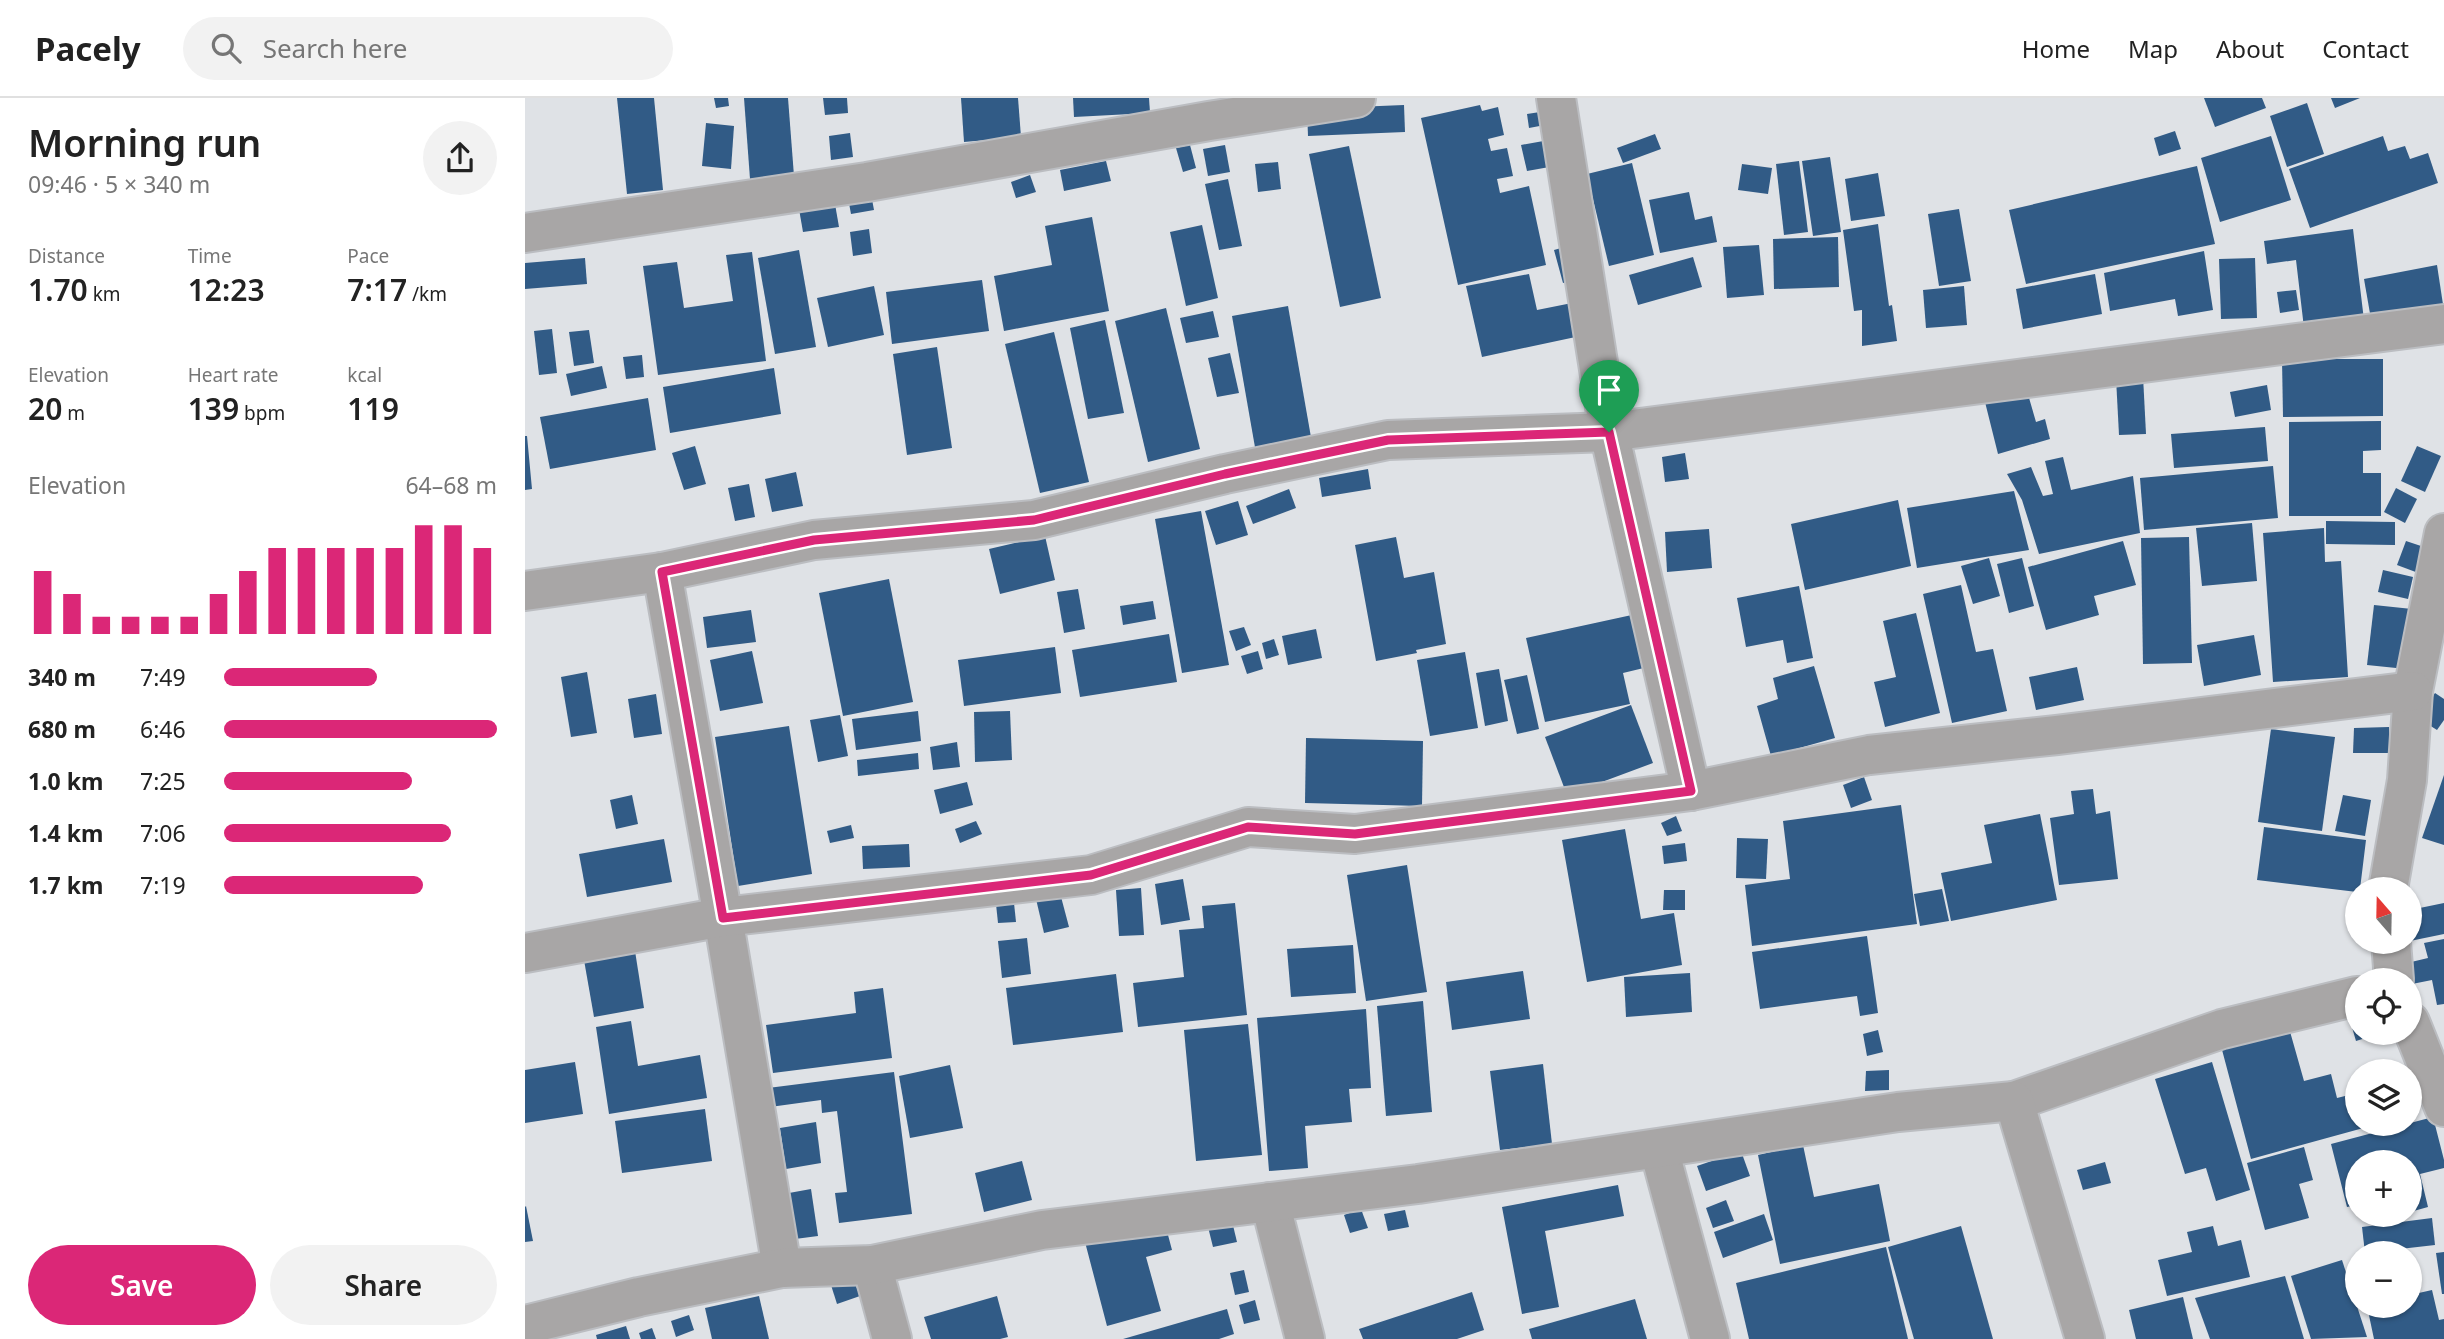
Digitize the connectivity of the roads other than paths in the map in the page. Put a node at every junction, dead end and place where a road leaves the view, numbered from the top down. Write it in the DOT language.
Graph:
graph roads {
  1 [pos="1356,98"];
  2 [pos="1556,98"];
  3 [pos="525,233"];
  4 [pos="2444,324"];
  5 [pos="1609,432"];
  6 [pos="2444,533"];
  7 [pos="662,572"];
  8 [pos="525,591"];
  9 [pos="2413,691"];
  10 [pos="1691,791"];
  11 [pos="2390,877"];
  12 [pos="723,918"];
  13 [pos="525,953"];
  14 [pos="2345,999"];
  15 [pos="2420,1045"];
  16 [pos="2440,1087"];
  17 [pos="2014,1101"];
  18 [pos="1659,1150"];
  19 [pos="1270,1202"];
  20 [pos="872,1265"];
  21 [pos="782,1268"];
  22 [pos="525,1325"];
  23 [pos="892,1339"];
  24 [pos="1305,1339"];
  25 [pos="1710,1339"];
  26 [pos="2085,1339"];
  1 -- 3 [label="street"];
  2 -- 5 [label="street"];
  4 -- 5 [label="street"];
  5 -- 7 [label="street"];
  5 -- 10 [label="street"];
  6 -- 9 [label="street"];
  7 -- 8 [label="street"];
  7 -- 12 [label="street"];
  9 -- 10 [label="street"];
  9 -- 11 [label="street"];
  10 -- 12 [label="street"];
  12 -- 13 [label="street"];
  12 -- 21 [label="street"];
  14 -- 17 [label="street"];
  15 -- 16 [label="street"];
  17 -- 18 [label="street"];
  17 -- 26 [label="street"];
  18 -- 19 [label="street"];
  18 -- 25 [label="street"];
  19 -- 20 [label="street"];
  19 -- 24 [label="street"];
  20 -- 21 [label="street"];
  20 -- 23 [label="street"];
  21 -- 22 [label="street"];
}
